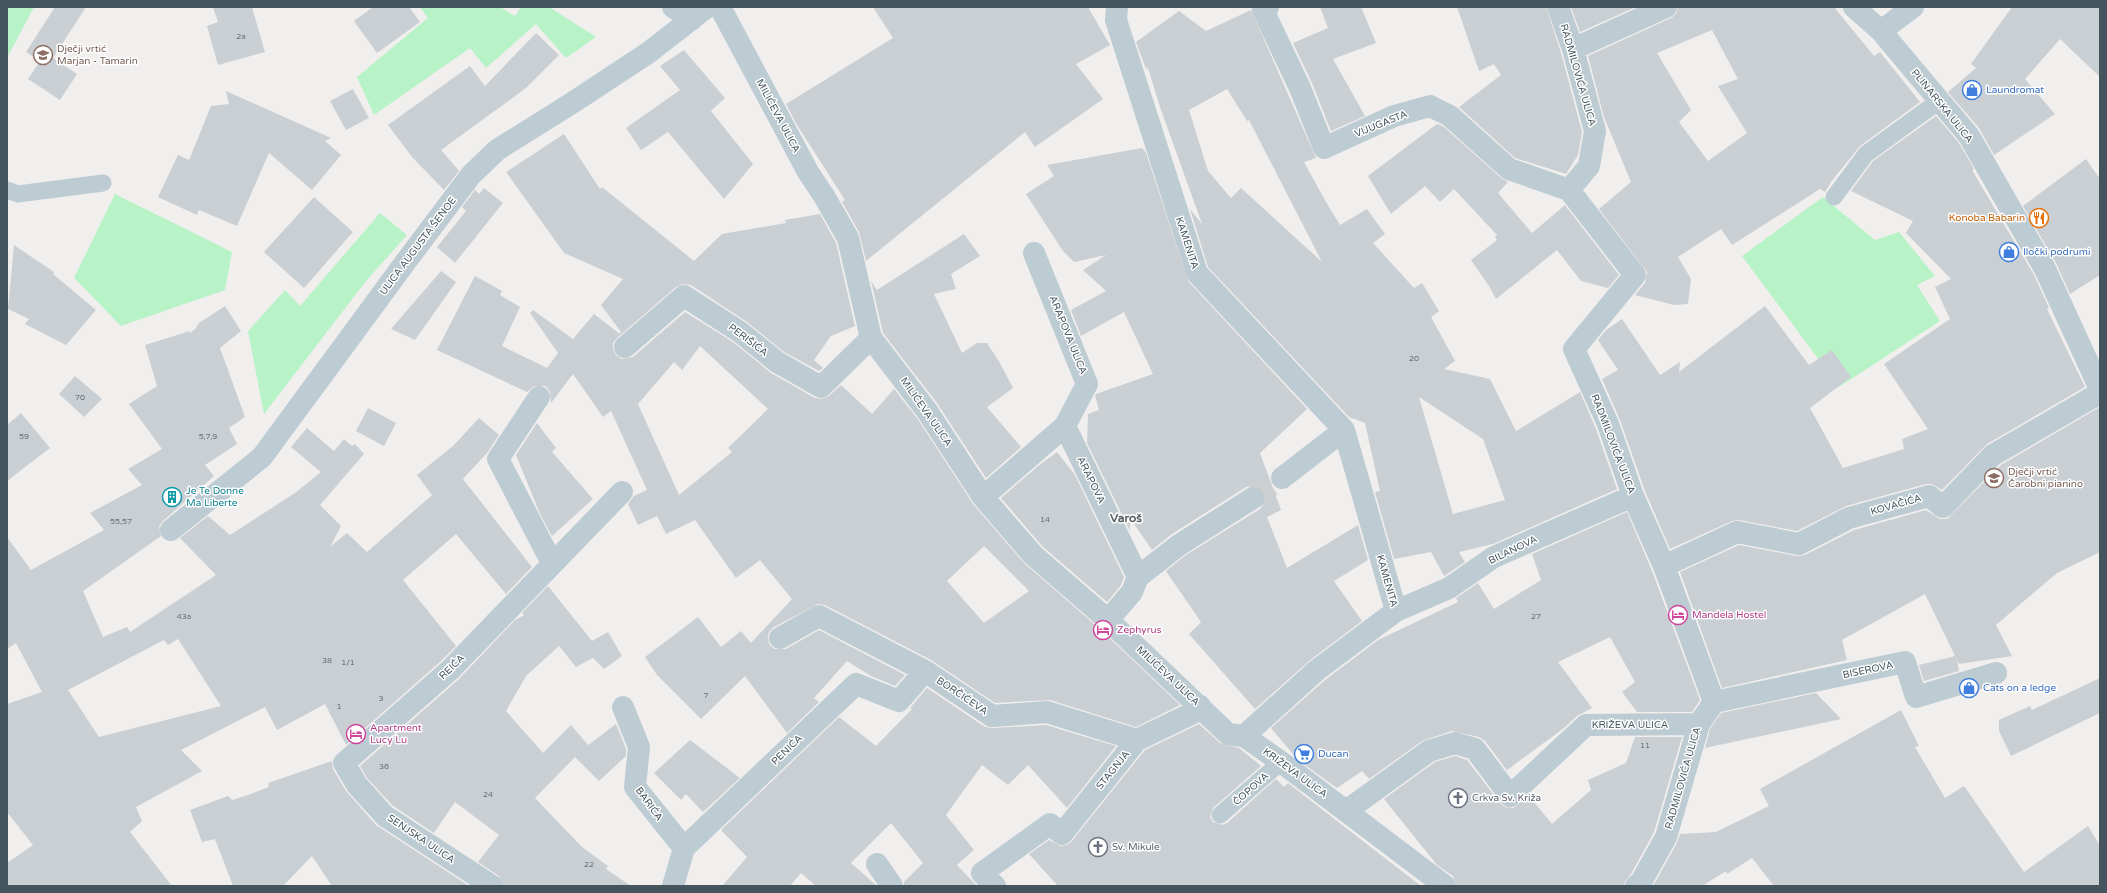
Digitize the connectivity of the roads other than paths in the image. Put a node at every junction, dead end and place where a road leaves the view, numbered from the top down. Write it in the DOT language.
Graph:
graph roads {
  1 [pos="673,7"];
  2 [pos="720,7"];
  3 [pos="1117,7"];
  4 [pos="1268,7"];
  5 [pos="1558,7"];
  6 [pos="1666,7"];
  7 [pos="1854,7"];
  8 [pos="1913,7"];
  9 [pos="699,13"];
  10 [pos="1881,31"];
  11 [pos="1573,49"];
  12 [pos="1938,100"];
  13 [pos="103,183"];
  14 [pos="7,190"];
  15 [pos="1569,190"];
  16 [pos="1834,197"];
  17 [pos="1034,253"];
  18 [pos="871,338"];
  19 [pos="625,348"];
  20 [pos="2100,389"];
  21 [pos="2100,393"];
  22 [pos="539,397"];
  23 [pos="1065,426"];
  24 [pos="1344,430"];
  25 [pos="1282,478"];
  26 [pos="622,492"];
  27 [pos="1633,496"];
  28 [pos="983,497"];
  29 [pos="1253,498"];
  30 [pos="171,530"];
  31 [pos="552,563"];
  32 [pos="1664,566"];
  33 [pos="1138,576"];
  34 [pos="1396,611"];
  35 [pos="1108,620"];
  36 [pos="780,638"];
  37 [pos="925,671"];
  38 [pos="1996,673"];
  39 [pos="1714,702"];
  40 [pos="1200,706"];
  41 [pos="623,707"];
  42 [pos="1699,724"];
  43 [pos="1244,736"];
  44 [pos="1137,740"];
  45 [pos="1281,762"];
  46 [pos="344,763"];
  47 [pos="1346,811"];
  48 [pos="1220,815"];
  49 [pos="684,848"];
  50 [pos="876,864"];
  51 [pos="1640,885"];
  52 [pos="492,886"];
  53 [pos="673,886"];
  54 [pos="892,886"];
  55 [pos="995,886"];
  56 [pos="1445,886"];
  1 -- 9 [label="street"];
  2 -- 18 [label="street, MILIĆEVA ULICA"];
  3 -- 24 [label="street, KAMENITA"];
  4 -- 15 [label="street, VIJUGASTA"];
  5 -- 11 [label="street, RADMILOVIĆA ULICA"];
  6 -- 11 [label="street"];
  7 -- 10 [label="street, PLINARSKA ULICA"];
  8 -- 10 [label="street"];
  9 -- 30 [label="street, ULICA AUGUSTA ŠENOE"];
  10 -- 12 [label="street, PLINARSKA ULICA"];
  11 -- 15 [label="street, RADMILOVIĆA ULICA"];
  12 -- 16 [label="lane"];
  12 -- 20 [label="street, PLINARSKA ULICA"];
  13 -- 14 [label="lane"];
  15 -- 27 [label="street, RADMILOVIĆA ULICA"];
  17 -- 23 [label="street, ARAPOVA ULICA"];
  18 -- 19 [label="street, PERIŠIĆA"];
  18 -- 28 [label="street, MILIĆEVA ULICA"];
  21 -- 32 [label="street, KOVAČIĆA"];
  22 -- 31 [label="street"];
  23 -- 28 [label="street, ARAPOVA ULICA"];
  23 -- 33 [label="street, ARAPOVA"];
  24 -- 25 [label="street"];
  24 -- 34 [label="street, KAMENITA"];
  26 -- 31 [label="street, REIĆA"];
  27 -- 32 [label="street, RADMILOVIĆA ULICA"];
  27 -- 34 [label="street, BILANOVA"];
  28 -- 35 [label="street, MILIĆEVA ULICA"];
  29 -- 33 [label="street"];
  31 -- 46 [label="street, REIĆA"];
  32 -- 39 [label="street, RADMILOVIĆA ULICA"];
  33 -- 35 [label="street"];
  34 -- 43 [label="street, KAMENITA"];
  35 -- 40 [label="street, MILIĆEVA ULICA"];
  36 -- 37 [label="street, BORČIĆEVA"];
  37 -- 44 [label="street, BORČIĆEVA"];
  37 -- 49 [label="street, PENIĆA"];
  38 -- 39 [label="street, BISEROVA"];
  39 -- 42 [label="street, RADMILOVIĆA ULICA"];
  40 -- 43 [label="street, MILIĆEVA ULICA"];
  40 -- 44 [label="street"];
  41 -- 49 [label="street, BARIĆA"];
  42 -- 47 [label="street, KRIŽEVA ULICA"];
  42 -- 51 [label="street, RADMILOVIĆA ULICA"];
  43 -- 45 [label="street, KRIŽEVA ULICA"];
  44 -- 55 [label="street, STAGNJA"];
  45 -- 47 [label="street, KRIŽEVA ULICA"];
  45 -- 48 [label="lane, ČOPOVA"];
  46 -- 52 [label="street, SENJSKA ULICA"];
  47 -- 56 [label="street, KRIŽEVA ULICA"];
  49 -- 53 [label="street"];
  50 -- 54 [label="street"];
}
